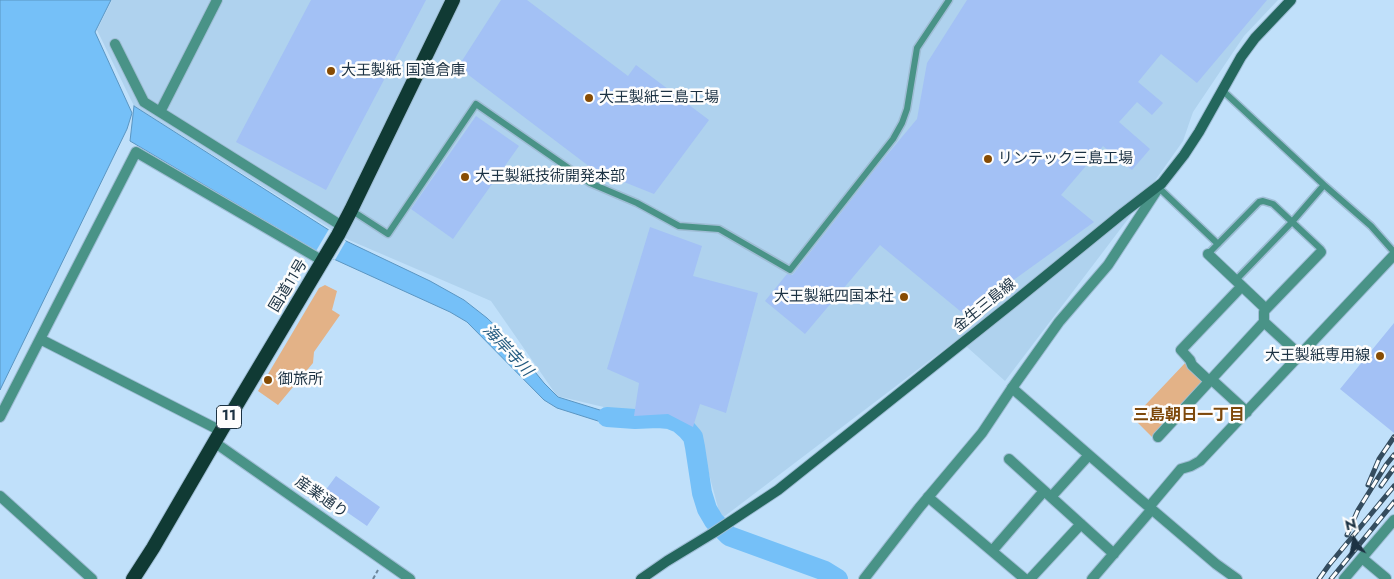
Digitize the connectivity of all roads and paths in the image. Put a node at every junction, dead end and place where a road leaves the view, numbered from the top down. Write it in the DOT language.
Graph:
graph roads {
  1 [pos="217,0"];
  2 [pos="452,0"];
  3 [pos="949,0"];
  4 [pos="1291,0"];
  5 [pos="115,44"];
  6 [pos="1222,90"];
  7 [pos="160,112"];
  8 [pos="1160,185"];
  9 [pos="1324,185"];
  10 [pos="351,210"];
  11 [pos="1292,222"];
  12 [pos="340,231"];
  13 [pos="1218,244"];
  14 [pos="1321,252"];
  15 [pos="1208,254"];
  16 [pos="1394,254"];
  17 [pos="324,258"];
  18 [pos="1239,283"];
  19 [pos="1266,310"];
  20 [pos="1264,322"];
  21 [pos="40,340"];
  22 [pos="1300,355"];
  23 [pos="1210,380"];
  24 [pos="1012,388"];
  25 [pos="1247,412"];
  26 [pos="0,417"];
  27 [pos="217,436"];
  28 [pos="1158,438"];
  29 [pos="1089,455"];
  30 [pos="1008,458"];
  31 [pos="1048,494"];
  32 [pos="0,496"];
  33 [pos="928,497"];
  34 [pos="1150,508"];
  35 [pos="1394,520"];
  36 [pos="1081,524"];
  37 [pos="992,551"];
  38 [pos="1114,554"];
  39 [pos="1362,558"];
  40 [pos="645,578"];
  41 [pos="1386,578"];
  42 [pos="92,579"];
  43 [pos="133,579"];
  44 [pos="410,579"];
  45 [pos="864,579"];
  46 [pos="1025,579"];
  47 [pos="1030,579"];
  48 [pos="1092,579"];
  49 [pos="1237,579"];
  50 [pos="1344,579"];
  1 -- 7 [label="street"];
  2 -- 10 [label="highway, 国道11号 / 11"];
  3 -- 10 [label="lane"];
  4 -- 6 [label="main road, 金生三島線"];
  5 -- 7 [label="street"];
  6 -- 8 [label="main road, 金生三島線"];
  6 -- 9 [label="lane"];
  7 -- 12 [label="street"];
  8 -- 13 [label="lane"];
  8 -- 24 [label="street"];
  8 -- 40 [label="main road, 金生三島線"];
  9 -- 11 [label="lane"];
  9 -- 16 [label="lane"];
  10 -- 12 [label="highway, 国道11号 / 11"];
  11 -- 13 [label="lane"];
  11 -- 14 [label="lane"];
  11 -- 18 [label="lane"];
  12 -- 17 [label="highway, 国道11号 / 11"];
  13 -- 15 [label="lane"];
  14 -- 19 [label="street"];
  15 -- 18 [label="street"];
  16 -- 22 [label="street"];
  17 -- 21 [label="street"];
  17 -- 27 [label="highway, 国道11号 / 11"];
  18 -- 19 [label="street"];
  18 -- 23 [label="street"];
  19 -- 20 [label="street"];
  20 -- 22 [label="street"];
  20 -- 23 [label="street"];
  21 -- 26 [label="street"];
  21 -- 27 [label="street, 産業通り"];
  22 -- 25 [label="street"];
  23 -- 25 [label="street"];
  23 -- 28 [label="street"];
  24 -- 29 [label="street"];
  24 -- 33 [label="street"];
  25 -- 34 [label="street"];
  27 -- 43 [label="highway, 国道11号 / 11"];
  27 -- 44 [label="street, 産業通り"];
  29 -- 31 [label="street"];
  29 -- 34 [label="street"];
  30 -- 31 [label="street"];
  31 -- 36 [label="street"];
  31 -- 37 [label="street"];
  32 -- 42 [label="street"];
  33 -- 37 [label="street"];
  33 -- 45 [label="street"];
  34 -- 38 [label="street"];
  34 -- 49 [label="street"];
  35 -- 39 [label="street"];
  36 -- 38 [label="street"];
  36 -- 47 [label="street"];
  37 -- 46 [label="street"];
  38 -- 48 [label="street"];
  39 -- 41 [label="street"];
  39 -- 50 [label="street"];
}
